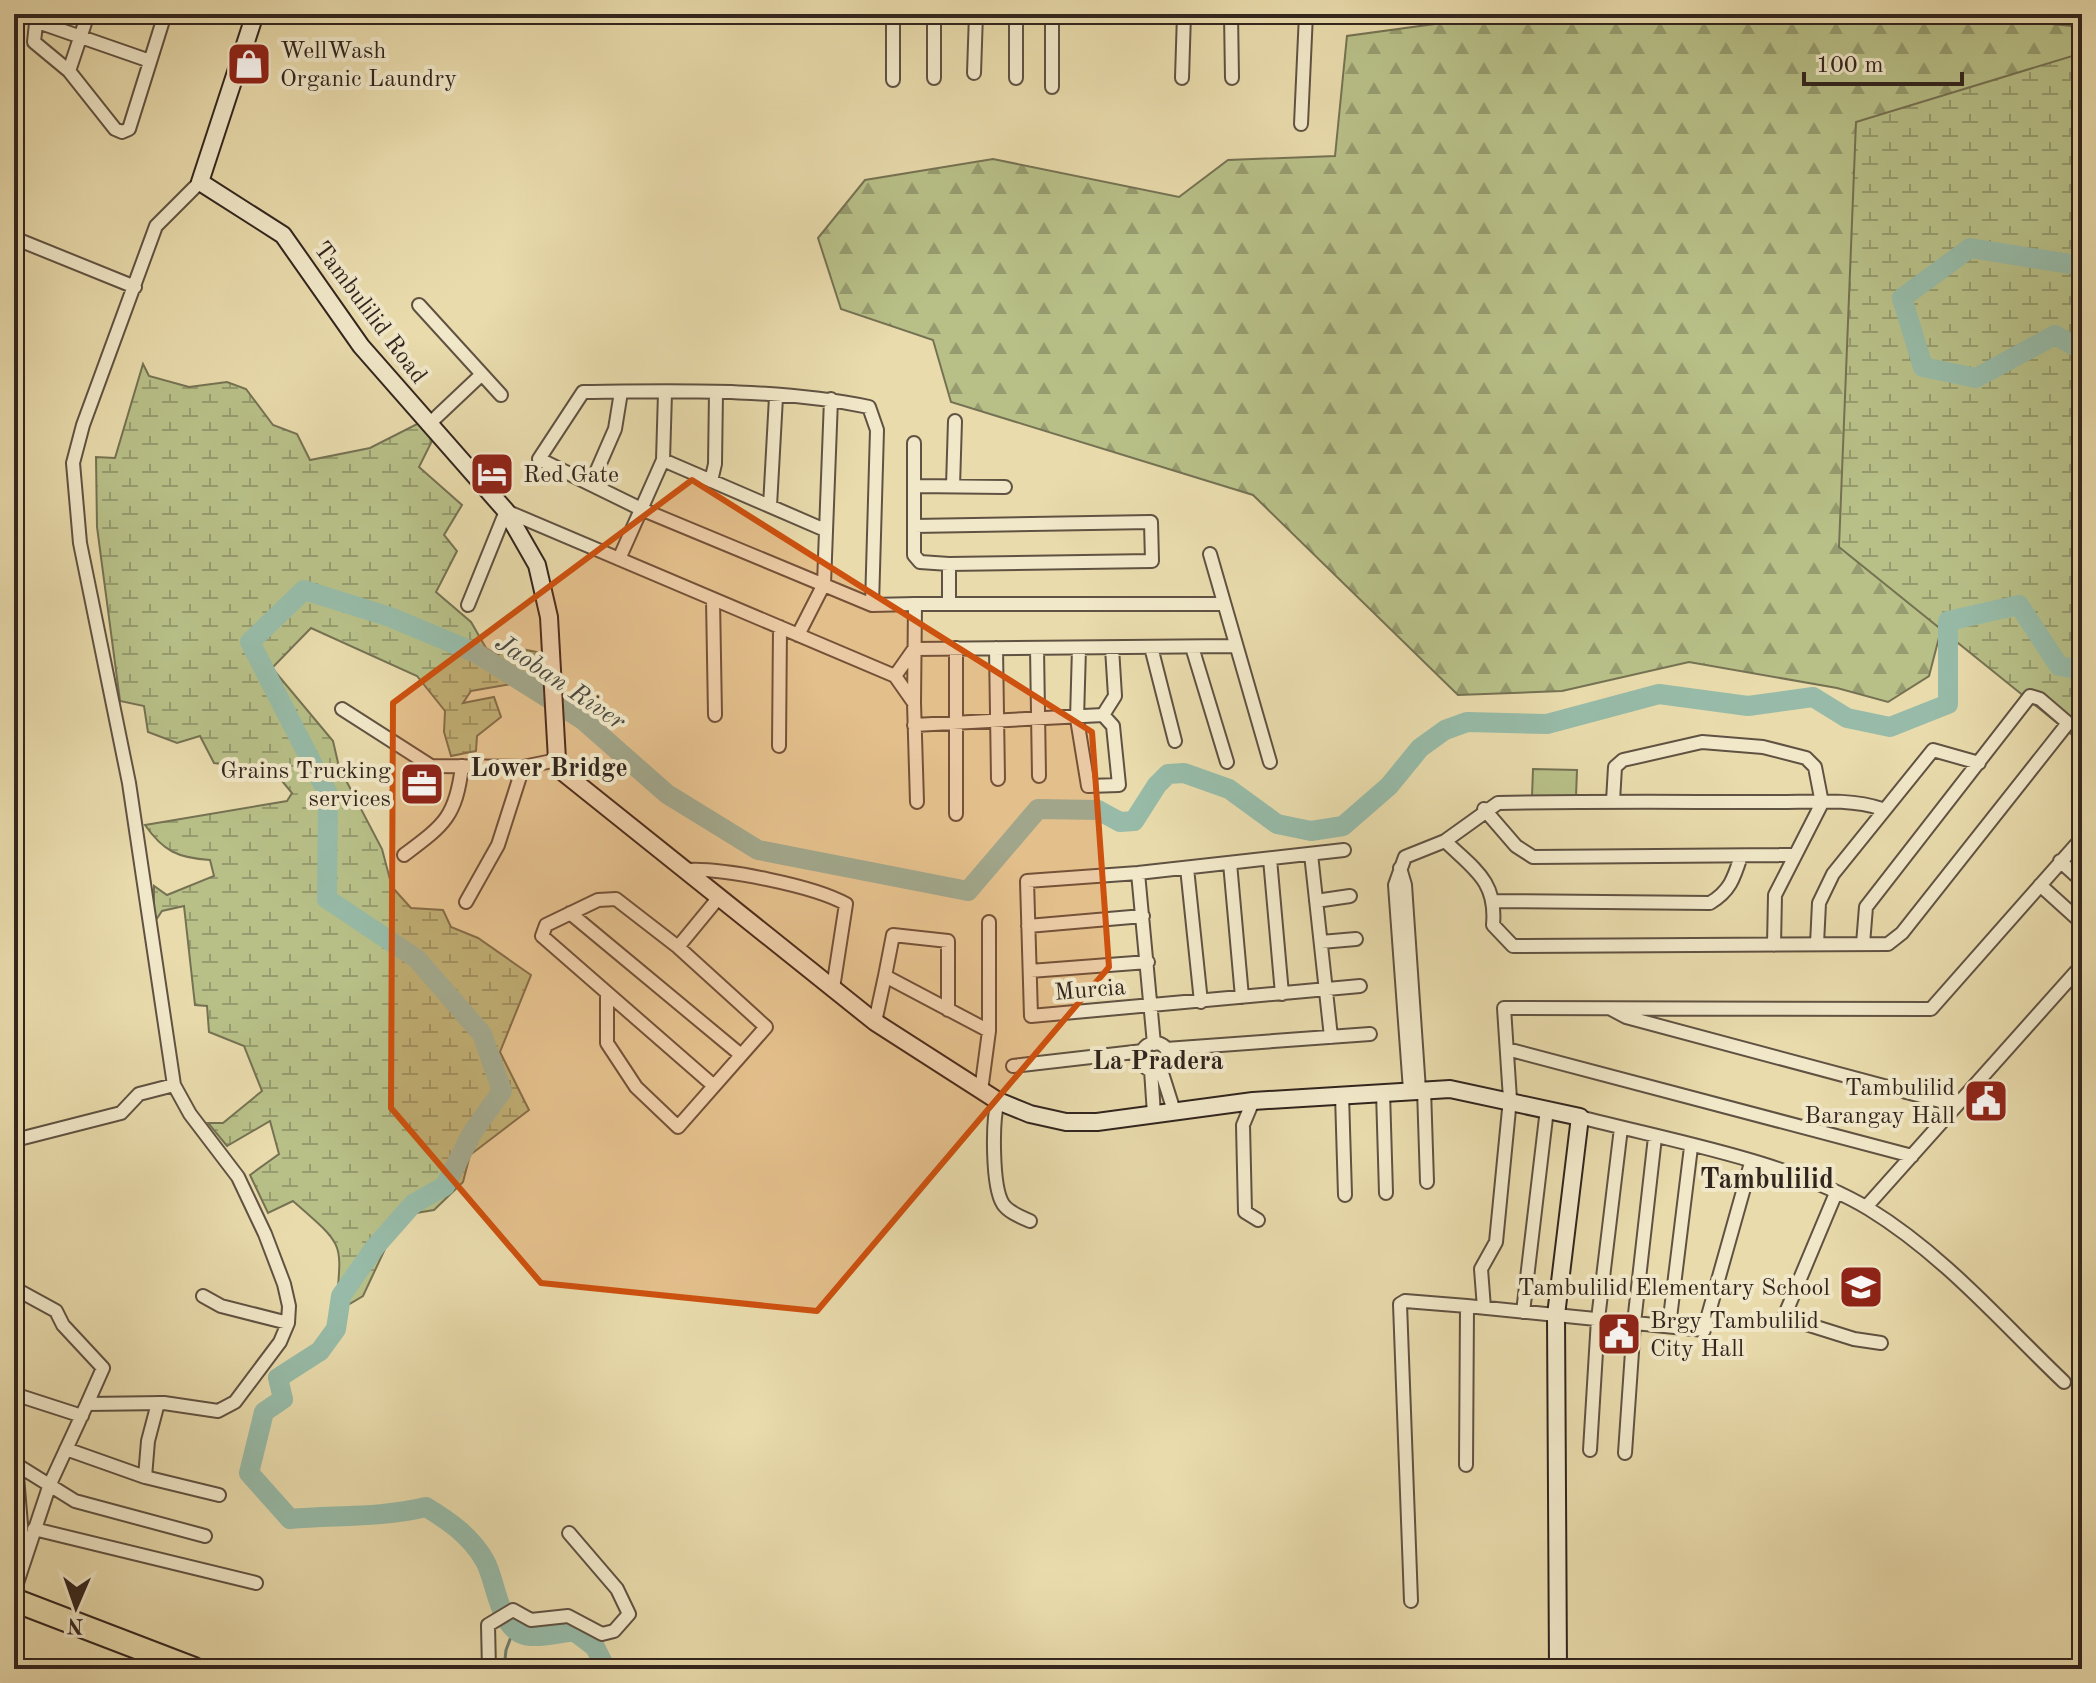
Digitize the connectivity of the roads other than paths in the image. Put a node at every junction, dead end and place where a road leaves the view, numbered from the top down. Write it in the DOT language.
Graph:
graph roads {
  1 [pos="88,14"];
  2 [pos="165,14"];
  3 [pos="255,14"];
  4 [pos="893,14"];
  5 [pos="934,14"];
  6 [pos="976,14"];
  7 [pos="1016,14"];
  8 [pos="1052,14"];
  9 [pos="1184,14"];
  10 [pos="1231,14"];
  11 [pos="1306,14"];
  12 [pos="36,18"];
  13 [pos="81,37"];
  14 [pos="150,61"];
  15 [pos="69,71"];
  16 [pos="974,73"];
  17 [pos="934,78"];
  18 [pos="1016,78"];
  19 [pos="1182,78"];
  20 [pos="1232,78"];
  21 [pos="893,80"];
  22 [pos="1052,87"];
  23 [pos="1301,124"];
  24 [pos="200,182"];
  25 [pos="14,238"];
  26 [pos="135,287"];
  27 [pos="419,305"];
  28 [pos="481,375"];
  29 [pos="621,392"];
  30 [pos="716,392"];
  31 [pos="665,393"];
  32 [pos="501,395"];
  33 [pos="776,397"];
  34 [pos="831,399"];
  35 [pos="955,421"];
  36 [pos="428,425"];
  37 [pos="914,443"];
  38 [pos="663,460"];
  39 [pos="711,481"];
  40 [pos="591,484"];
  41 [pos="915,486"];
  42 [pos="953,486"];
  43 [pos="1005,487"];
  44 [pos="770,506"];
  45 [pos="641,509"];
  46 [pos="506,511"];
  47 [pos="914,526"];
  48 [pos="825,530"];
  49 [pos="1210,554"];
  50 [pos="619,559"];
  51 [pos="949,564"];
  52 [pos="824,584"];
  53 [pos="713,599"];
  54 [pos="915,604"];
  55 [pos="949,604"];
  56 [pos="1222,604"];
  57 [pos="468,605"];
  58 [pos="872,605"];
  59 [pos="780,627"];
  60 [pos="798,635"];
  61 [pos="1235,646"];
  62 [pos="1151,647"];
  63 [pos="1192,647"];
  64 [pos="956,648"];
  65 [pos="996,648"];
  66 [pos="1037,648"];
  67 [pos="1079,648"];
  68 [pos="1112,648"];
  69 [pos="914,649"];
  70 [pos="895,676"];
  71 [pos="914,703"];
  72 [pos="342,709"];
  73 [pos="715,715"];
  74 [pos="1103,715"];
  75 [pos="1077,719"];
  76 [pos="1040,720"];
  77 [pos="996,722"];
  78 [pos="954,723"];
  79 [pos="914,725"];
  80 [pos="1175,741"];
  81 [pos="779,746"];
  82 [pos="557,760"];
  83 [pos="1227,762"];
  84 [pos="1270,762"];
  85 [pos="1979,763"];
  86 [pos="462,766"];
  87 [pos="523,767"];
  88 [pos="1039,776"];
  89 [pos="998,779"];
  90 [pos="1613,801"];
  91 [pos="917,802"];
  92 [pos="1822,803"];
  93 [pos="1484,809"];
  94 [pos="1882,809"];
  95 [pos="956,814"];
  96 [pos="2082,838"];
  97 [pos="1445,841"];
  98 [pos="1344,850"];
  99 [pos="1311,854"];
  100 [pos="404,855"];
  101 [pos="1792,855"];
  102 [pos="1741,856"];
  103 [pos="1270,859"];
  104 [pos="2060,861"];
  105 [pos="1230,863"];
  106 [pos="1187,868"];
  107 [pos="687,870"];
  108 [pos="1138,873"];
  109 [pos="2082,881"];
  110 [pos="2040,885"];
  111 [pos="720,896"];
  112 [pos="1350,896"];
  113 [pos="1316,901"];
  114 [pos="1495,901"];
  115 [pos="466,902"];
  116 [pos="570,913"];
  117 [pos="1143,916"];
  118 [pos="989,922"];
  119 [pos="2082,923"];
  120 [pos="1028,926"];
  121 [pos="1356,939"];
  122 [pos="1321,942"];
  123 [pos="1817,944"];
  124 [pos="1863,944"];
  125 [pos="1774,945"];
  126 [pos="678,947"];
  127 [pos="1148,962"];
  128 [pos="2082,965"];
  129 [pos="1030,971"];
  130 [pos="885,976"];
  131 [pos="1360,986"];
  132 [pos="833,988"];
  133 [pos="1326,990"];
  134 [pos="607,994"];
  135 [pos="1282,994"];
  136 [pos="1242,997"];
  137 [pos="1201,1002"];
  138 [pos="1153,1006"];
  139 [pos="1609,1008"];
  140 [pos="948,1010"];
  141 [pos="875,1022"];
  142 [pos="989,1031"];
  143 [pos="1370,1034"];
  144 [pos="1331,1037"];
  145 [pos="1154,1048"];
  146 [pos="1507,1049"];
  147 [pos="741,1055"];
  148 [pos="1013,1066"];
  149 [pos="1156,1070"];
  150 [pos="174,1085"];
  151 [pos="714,1086"];
  152 [pos="1418,1090"];
  153 [pos="981,1091"];
  154 [pos="1383,1092"];
  155 [pos="1342,1095"];
  156 [pos="1510,1099"];
  157 [pos="998,1101"];
  158 [pos="1253,1101"];
  159 [pos="1955,1105"];
  160 [pos="1547,1109"];
  161 [pos="1174,1111"];
  162 [pos="1154,1114"];
  163 [pos="1580,1117"];
  164 [pos="1621,1128"];
  165 [pos="1655,1137"];
  166 [pos="23,1138"];
  167 [pos="1691,1147"];
  168 [pos="1912,1156"];
  169 [pos="1751,1163"];
  170 [pos="1427,1182"];
  171 [pos="1386,1193"];
  172 [pos="1836,1193"];
  173 [pos="1345,1195"];
  174 [pos="1866,1207"];
  175 [pos="1258,1220"];
  176 [pos="1030,1221"];
  177 [pos="14,1288"];
  178 [pos="203,1296"];
  179 [pos="1467,1306"];
  180 [pos="1484,1308"];
  181 [pos="1523,1312"];
  182 [pos="1556,1315"];
  183 [pos="1598,1319"];
  184 [pos="288,1323"];
  185 [pos="1634,1323"];
  186 [pos="1669,1326"];
  187 [pos="1881,1343"];
  188 [pos="2064,1382"];
  189 [pos="14,1394"];
  190 [pos="158,1403"];
  191 [pos="85,1410"];
  192 [pos="66,1449"];
  193 [pos="1590,1450"];
  194 [pos="1625,1453"];
  195 [pos="15,1464"];
  196 [pos="1466,1465"];
  197 [pos="145,1477"];
  198 [pos="50,1484"];
  199 [pos="219,1495"];
  200 [pos="34,1529"];
  201 [pos="569,1533"];
  202 [pos="205,1536"];
  203 [pos="26,1552"];
  204 [pos="18,1567"];
  205 [pos="256,1583"];
  206 [pos="14,1592"];
  207 [pos="14,1600"];
  208 [pos="1411,1601"];
  209 [pos="194,1669"];
  210 [pos="489,1669"];
  211 [pos="1558,1669"];
  1 -- 13 [label="street"];
  2 -- 14 [label="street"];
  3 -- 24 [label="street"];
  4 -- 21 [label="street"];
  5 -- 17 [label="street"];
  6 -- 16 [label="street"];
  7 -- 18 [label="street"];
  8 -- 22 [label="street"];
  9 -- 19 [label="street"];
  10 -- 20 [label="street"];
  11 -- 23 [label="street"];
  12 -- 13 [label="street"];
  12 -- 15 [label="street"];
  13 -- 14 [label="street"];
  13 -- 15 [label="street"];
  14 -- 15 [label="street"];
  24 -- 26 [label="street"];
  24 -- 36 [label="street, Tambulilid Road"];
  25 -- 26 [label="street"];
  26 -- 150 [label="street"];
  27 -- 28 [label="street"];
  28 -- 32 [label="street"];
  28 -- 36 [label="street"];
  29 -- 31 [label="street"];
  29 -- 40 [label="street"];
  29 -- 40 [label="street"];
  30 -- 31 [label="street"];
  30 -- 33 [label="street"];
  30 -- 39 [label="street"];
  31 -- 38 [label="street"];
  33 -- 34 [label="street"];
  33 -- 44 [label="street"];
  34 -- 48 [label="street"];
  34 -- 58 [label="street"];
  35 -- 42 [label="street"];
  36 -- 46 [label="street, Tambulilid Road"];
  37 -- 41 [label="street"];
  38 -- 39 [label="street"];
  38 -- 45 [label="street"];
  39 -- 44 [label="street"];
  40 -- 45 [label="street"];
  41 -- 42 [label="street"];
  41 -- 47 [label="street"];
  42 -- 43 [label="street"];
  44 -- 48 [label="street"];
  45 -- 50 [label="street"];
  45 -- 52 [label="street"];
  46 -- 50 [label="street"];
  46 -- 57 [label="street"];
  46 -- 82 [label="street, Tambulilid Road"];
  47 -- 51 [label="street"];
  47 -- 51 [label="street"];
  48 -- 52 [label="street"];
  49 -- 56 [label="street"];
  50 -- 53 [label="street"];
  51 -- 55 [label="street"];
  52 -- 58 [label="street"];
  52 -- 60 [label="street"];
  53 -- 59 [label="street"];
  53 -- 73 [label="street"];
  54 -- 55 [label="street"];
  54 -- 58 [label="street"];
  54 -- 69 [label="street"];
  55 -- 56 [label="street"];
  56 -- 61 [label="street"];
  59 -- 60 [label="street"];
  59 -- 81 [label="street"];
  60 -- 70 [label="street"];
  61 -- 63 [label="street"];
  61 -- 84 [label="street"];
  62 -- 63 [label="street"];
  62 -- 68 [label="street"];
  62 -- 80 [label="street"];
  63 -- 83 [label="street"];
  64 -- 65 [label="street"];
  64 -- 69 [label="street"];
  64 -- 78 [label="street"];
  65 -- 66 [label="street"];
  65 -- 77 [label="street"];
  66 -- 67 [label="street"];
  66 -- 76 [label="street"];
  67 -- 68 [label="street"];
  67 -- 75 [label="street"];
  68 -- 74 [label="street"];
  69 -- 70 [label="street"];
  69 -- 71 [label="street"];
  70 -- 71 [label="street"];
  71 -- 79 [label="street"];
  72 -- 86 [label="street"];
  74 -- 75 [label="street"];
  74 -- 75 [label="street"];
  75 -- 76 [label="street"];
  76 -- 77 [label="street"];
  76 -- 88 [label="street"];
  77 -- 78 [label="street"];
  77 -- 89 [label="street"];
  78 -- 79 [label="street"];
  78 -- 95 [label="street"];
  79 -- 91 [label="street"];
  82 -- 87 [label="street"];
  82 -- 107 [label="street"];
  85 -- 94 [label="street"];
  85 -- 124 [label="street"];
  85 -- 124 [label="street"];
  86 -- 87 [label="street"];
  86 -- 100 [label="street"];
  87 -- 115 [label="street"];
  90 -- 92 [label="street"];
  90 -- 92 [label="street"];
  90 -- 93 [label="street"];
  92 -- 94 [label="street"];
  92 -- 101 [label="street"];
  93 -- 97 [label="street"];
  93 -- 102 [label="street"];
  94 -- 123 [label="street"];
  96 -- 104 [label="street"];
  97 -- 114 [label="street"];
  97 -- 152 [label="street"];
  98 -- 99 [label="street"];
  99 -- 103 [label="street"];
  99 -- 113 [label="street"];
  101 -- 102 [label="street"];
  101 -- 125 [label="street"];
  102 -- 114 [label="street"];
  103 -- 105 [label="street"];
  103 -- 135 [label="street"];
  104 -- 109 [label="street"];
  104 -- 110 [label="street"];
  105 -- 106 [label="street"];
  105 -- 136 [label="street"];
  106 -- 108 [label="street"];
  106 -- 137 [label="street"];
  107 -- 111 [label="street"];
  107 -- 132 [label="street"];
  108 -- 117 [label="street"];
  108 -- 120 [label="street"];
  110 -- 119 [label="street"];
  110 -- 139 [label="street"];
  111 -- 126 [label="street"];
  111 -- 132 [label="street"];
  112 -- 113 [label="street"];
  113 -- 122 [label="street"];
  114 -- 125 [label="street"];
  116 -- 126 [label="street"];
  116 -- 134 [label="street"];
  116 -- 147 [label="street"];
  117 -- 120 [label="street"];
  117 -- 127 [label="street"];
  118 -- 142 [label="street"];
  120 -- 129 [label="street"];
  121 -- 122 [label="street"];
  122 -- 133 [label="street"];
  123 -- 124 [label="street"];
  123 -- 125 [label="street"];
  126 -- 147 [label="street"];
  127 -- 129 [label="street"];
  127 -- 138 [label="street"];
  128 -- 159 [label="street"];
  129 -- 138 [label="street, Murcia"];
  130 -- 140 [label="street"];
  130 -- 140 [label="street"];
  130 -- 141 [label="street"];
  131 -- 133 [label="street, Murcia"];
  132 -- 141 [label="street"];
  133 -- 135 [label="street, Murcia"];
  133 -- 144 [label="street"];
  134 -- 151 [label="street"];
  134 -- 151 [label="street"];
  135 -- 136 [label="street, Murcia"];
  136 -- 137 [label="street, Murcia"];
  137 -- 138 [label="street, Murcia"];
  138 -- 145 [label="street"];
  139 -- 146 [label="street"];
  139 -- 159 [label="street"];
  140 -- 142 [label="street"];
  141 -- 153 [label="street"];
  142 -- 153 [label="street"];
  143 -- 144 [label="street"];
  144 -- 145 [label="street"];
  145 -- 148 [label="street"];
  145 -- 149 [label="street"];
  145 -- 149 [label="street"];
  146 -- 156 [label="street"];
  146 -- 168 [label="street"];
  147 -- 151 [label="street"];
  149 -- 161 [label="street"];
  149 -- 162 [label="street"];
  150 -- 166 [label="street"];
  150 -- 184 [label="street"];
  152 -- 154 [label="street"];
  152 -- 156 [label="street"];
  152 -- 170 [label="street"];
  153 -- 157 [label="street"];
  154 -- 155 [label="street"];
  154 -- 171 [label="street"];
  155 -- 158 [label="street"];
  155 -- 173 [label="street"];
  156 -- 160 [label="street"];
  156 -- 180 [label="street"];
  157 -- 162 [label="street"];
  157 -- 176 [label="street"];
  158 -- 161 [label="street"];
  158 -- 175 [label="street"];
  159 -- 168 [label="street"];
  160 -- 163 [label="street"];
  160 -- 181 [label="street"];
  161 -- 162 [label="street"];
  163 -- 164 [label="street"];
  163 -- 182 [label="street"];
  164 -- 165 [label="street"];
  164 -- 183 [label="street"];
  165 -- 167 [label="street"];
  165 -- 185 [label="street"];
  167 -- 169 [label="street"];
  167 -- 186 [label="street"];
  168 -- 174 [label="street"];
  169 -- 172 [label="street"];
  169 -- 186 [label="street"];
  172 -- 174 [label="street"];
  172 -- 187 [label="street"];
  174 -- 188 [label="street"];
  177 -- 191 [label="street"];
  178 -- 184 [label="street"];
  179 -- 180 [label="street"];
  179 -- 196 [label="street"];
  179 -- 208 [label="street"];
  180 -- 181 [label="street"];
  181 -- 182 [label="street"];
  182 -- 183 [label="street"];
  182 -- 211 [label="street"];
  183 -- 185 [label="street"];
  183 -- 193 [label="street"];
  184 -- 190 [label="street"];
  185 -- 186 [label="street"];
  185 -- 194 [label="street"];
  189 -- 191 [label="street"];
  190 -- 191 [label="street"];
  190 -- 197 [label="street"];
  191 -- 192 [label="street"];
  192 -- 197 [label="street"];
  192 -- 198 [label="street"];
  195 -- 198 [label="street"];
  195 -- 203 [label="street"];
  197 -- 199 [label="street"];
  198 -- 200 [label="street"];
  198 -- 202 [label="street"];
  200 -- 203 [label="street"];
  200 -- 205 [label="street"];
  201 -- 210 [label="street"];
  203 -- 204 [label="street"];
  204 -- 206 [label="street"];
  207 -- 209 [label="highway"];
}
